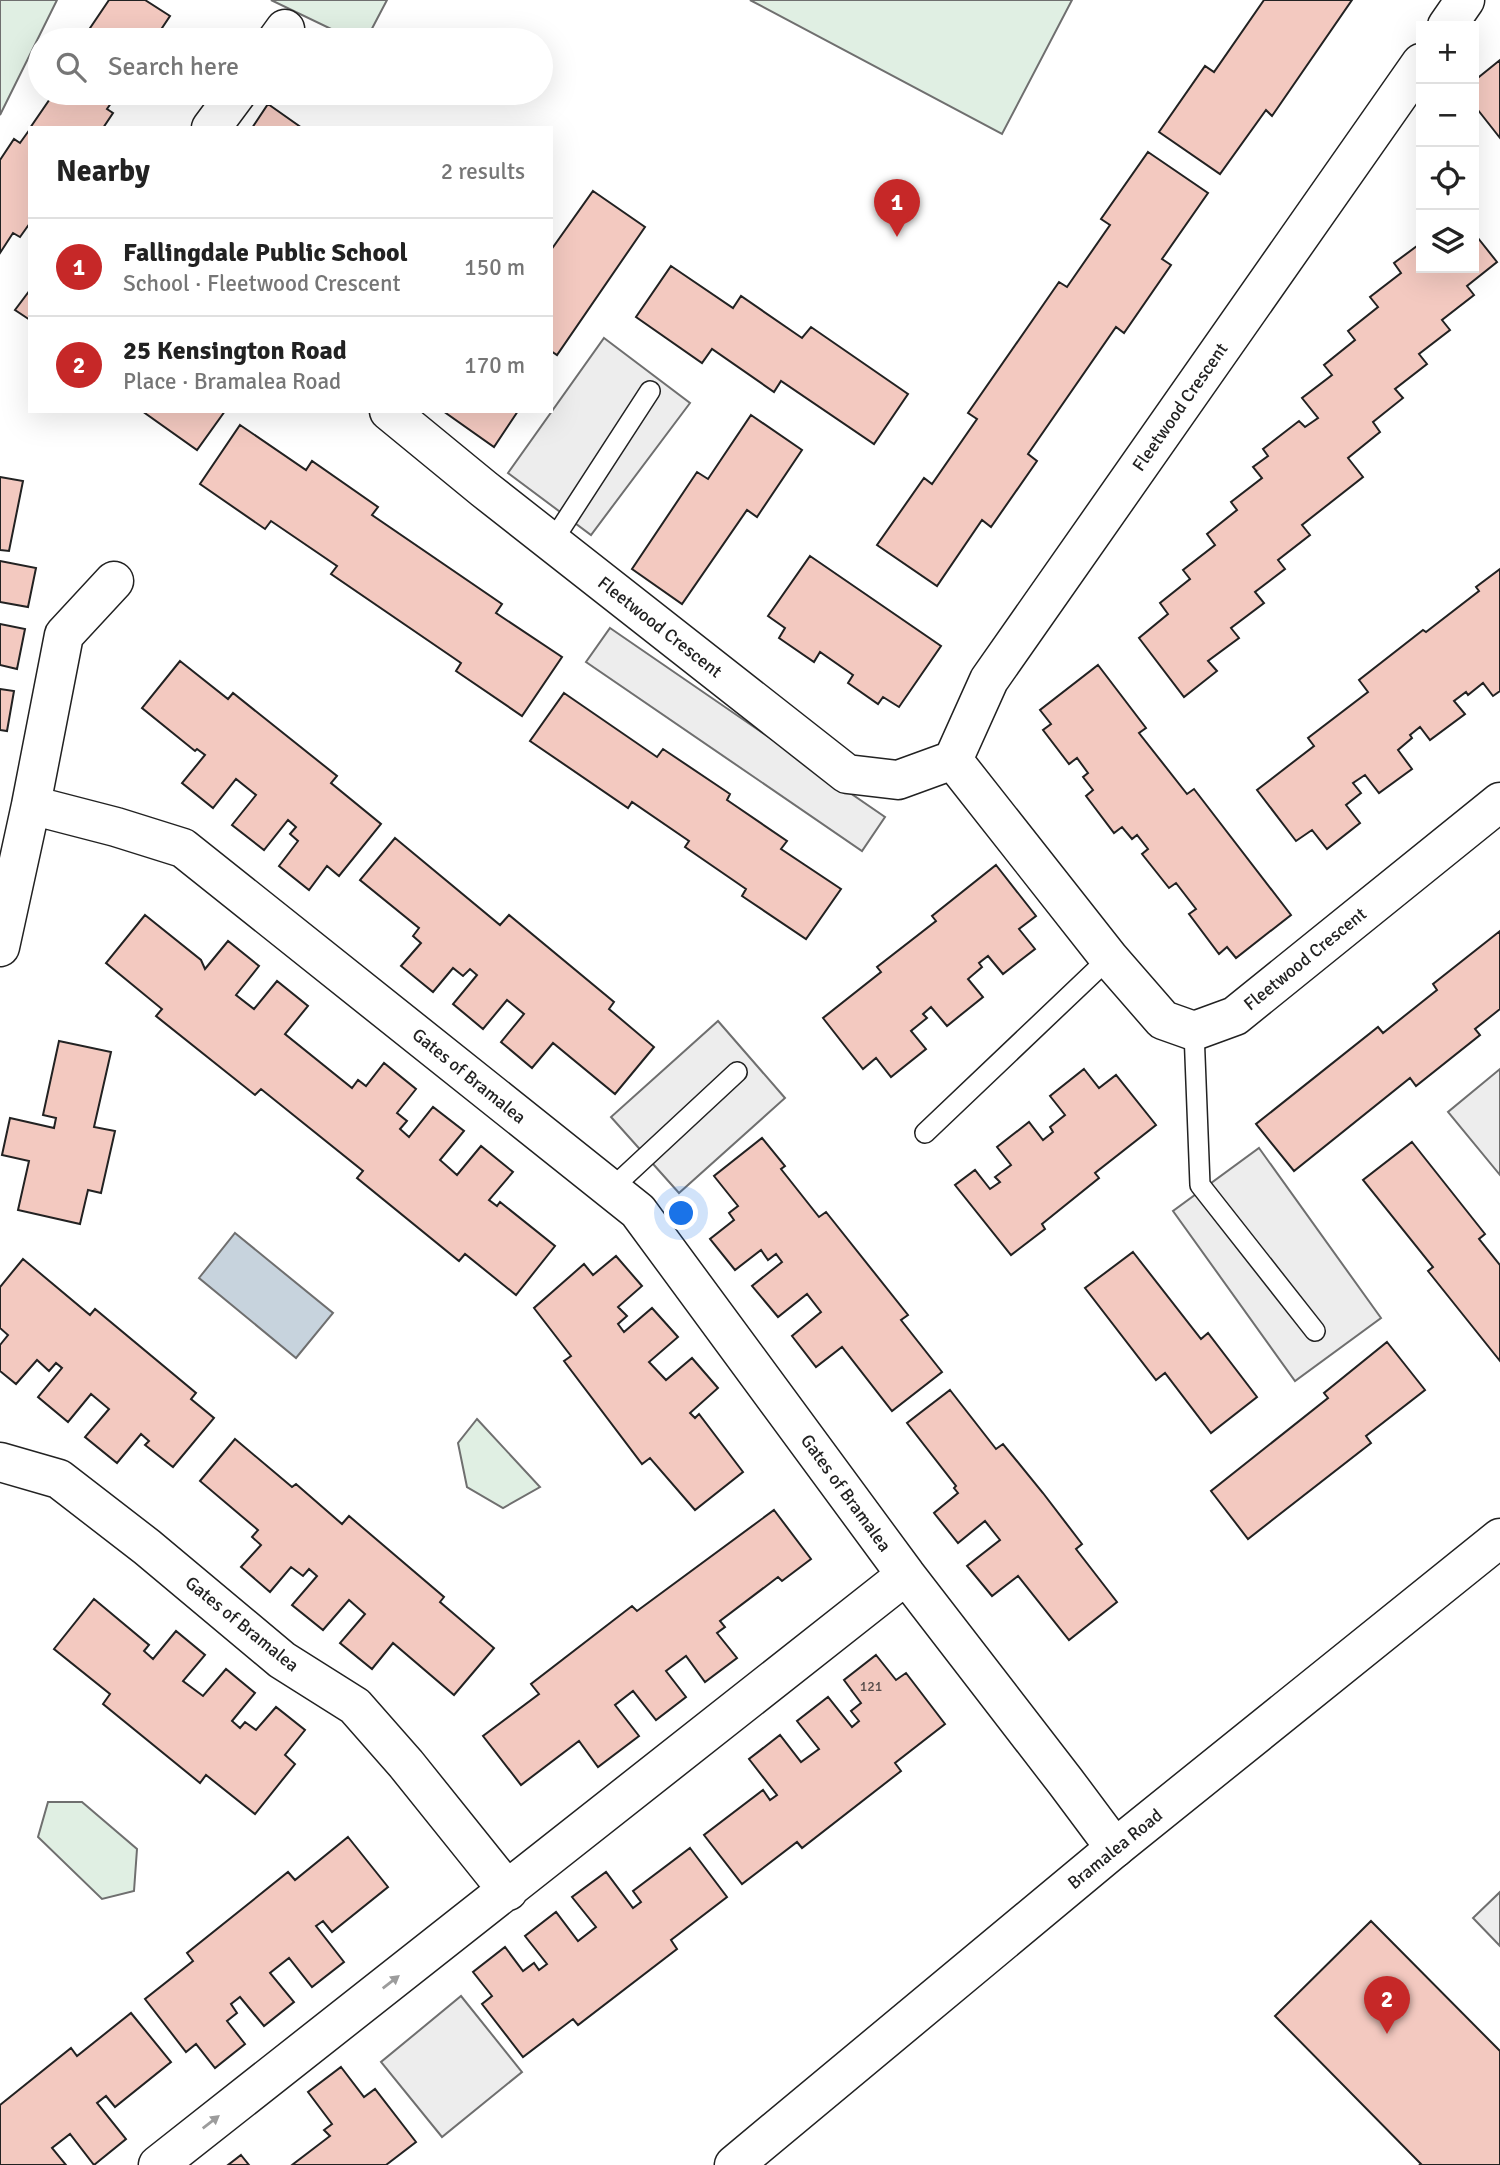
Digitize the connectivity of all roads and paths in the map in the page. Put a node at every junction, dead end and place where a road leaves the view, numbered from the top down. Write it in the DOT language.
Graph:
graph roads {
  1 [pos="1465,0"];
  2 [pos="1450,21"];
  3 [pos="1416,70"];
  4 [pos="228,105"];
  5 [pos="212,126"];
  6 [pos="650,390"];
  7 [pos="391,413"];
  8 [pos="552,542"];
  9 [pos="114,581"];
  10 [pos="953,760"];
  11 [pos="1500,802"];
  12 [pos="31,805"];
  13 [pos="0,947"];
  14 [pos="1109,958"];
  15 [pos="1194,1031"];
  16 [pos="737,1072"];
  17 [pos="925,1133"];
  18 [pos="610,1190"];
  19 [pos="1315,1331"];
  20 [pos="0,1462"];
  21 [pos="1500,1538"];
  22 [pos="906,1575"];
  23 [pos="1115,1848"];
  24 [pos="508,1891"];
  25 [pos="158,2165"];
  26 [pos="734,2165"];
  1 -- 2 [label="street"];
  3 -- 10 [label="street, Fleetwood Crescent"];
  4 -- 5 [label="street"];
  6 -- 8 [label="lane"];
  7 -- 8 [label="street, Fleetwood Crescent"];
  8 -- 10 [label="street, Fleetwood Crescent"];
  9 -- 12 [label="street"];
  10 -- 14 [label="street"];
  11 -- 15 [label="street, Fleetwood Crescent"];
  12 -- 13 [label="street"];
  12 -- 18 [label="street, Gates of Bramalea"];
  14 -- 15 [label="street"];
  14 -- 17 [label="lane"];
  15 -- 19 [label="lane"];
  16 -- 18 [label="lane"];
  18 -- 22 [label="street, Gates of Bramalea"];
  20 -- 24 [label="street, Gates of Bramalea"];
  21 -- 23 [label="street, Bramalea Road"];
  22 -- 23 [label="street, Gates of Bramalea"];
  22 -- 24 [label="street"];
  23 -- 26 [label="street, Bramalea Road"];
  25 -- 24 [label="street, one-way"];
}
